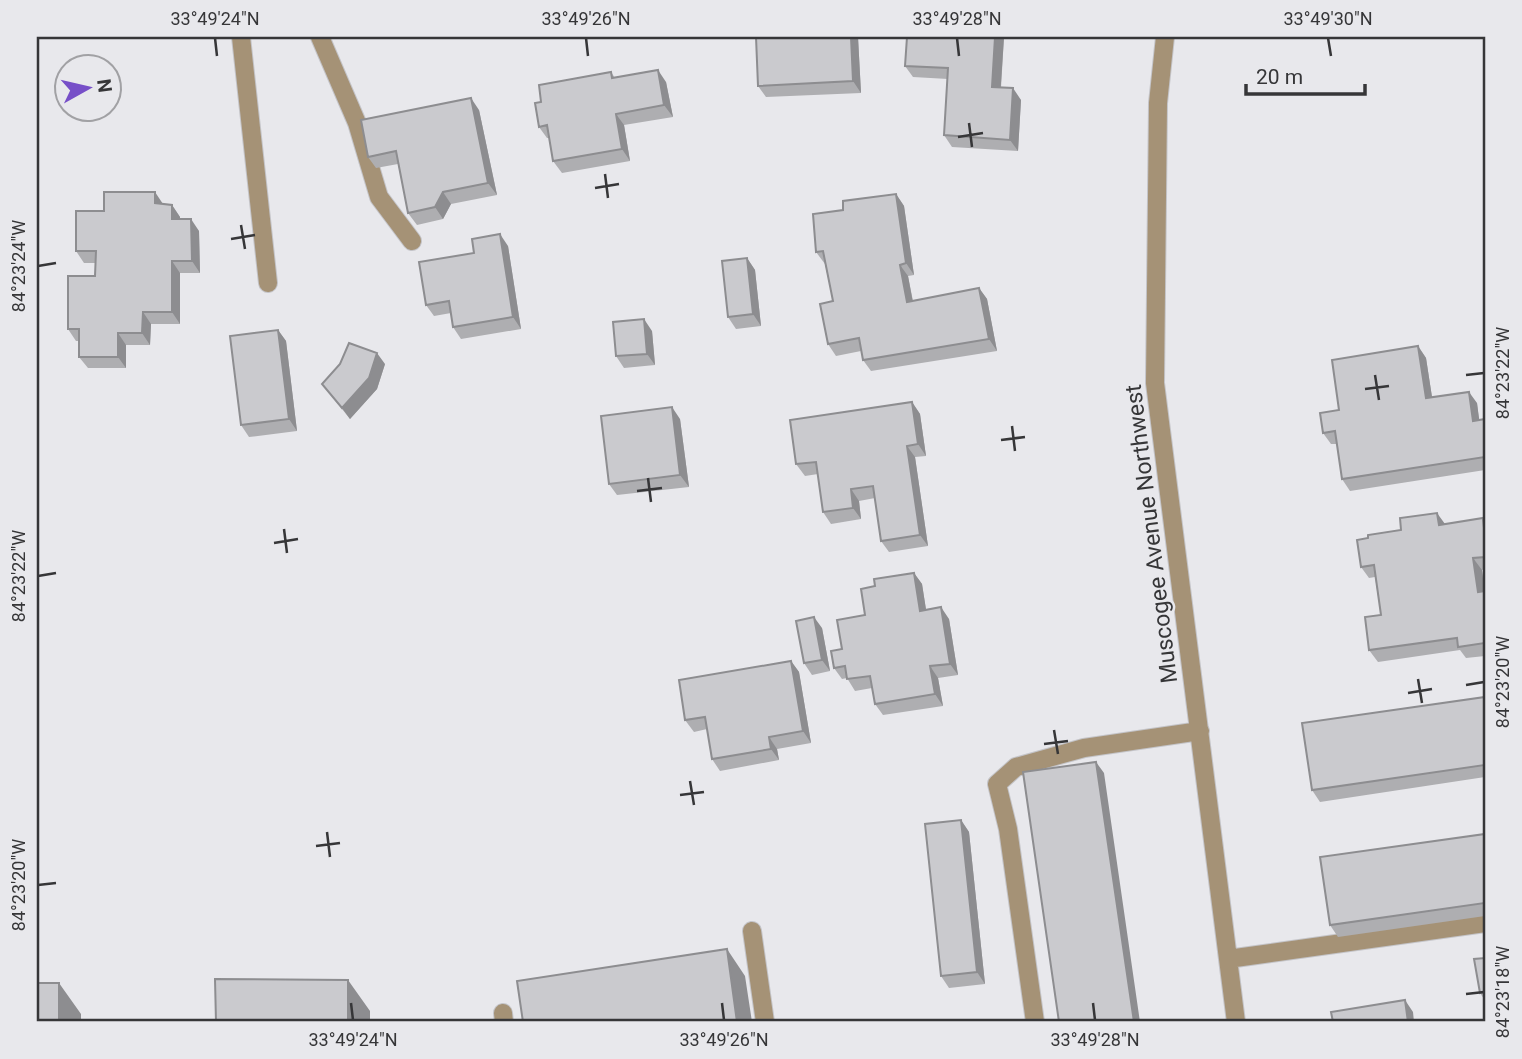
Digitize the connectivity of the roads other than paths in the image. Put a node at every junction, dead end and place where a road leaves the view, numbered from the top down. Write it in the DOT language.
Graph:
graph roads {
  1 [pos="241,37"];
  2 [pos="320,37"];
  3 [pos="1165,37"];
  4 [pos="412,241"];
  5 [pos="268,283"];
  6 [pos="1200,732"];
  7 [pos="1485,923"];
  8 [pos="752,931"];
  9 [pos="1228,959"];
  10 [pos="765,1022"];
  11 [pos="1035,1022"];
  12 [pos="1236,1022"];
  1 -- 5 [label="street"];
  2 -- 4 [label="street"];
  3 -- 6 [label="street, Muscogee Avenue Northwest"];
  6 -- 9 [label="street, Muscogee Avenue Northwest"];
  6 -- 11 [label="street"];
  7 -- 9 [label="street"];
  8 -- 10 [label="street"];
  9 -- 12 [label="street, Muscogee Avenue Northwest"];
}
